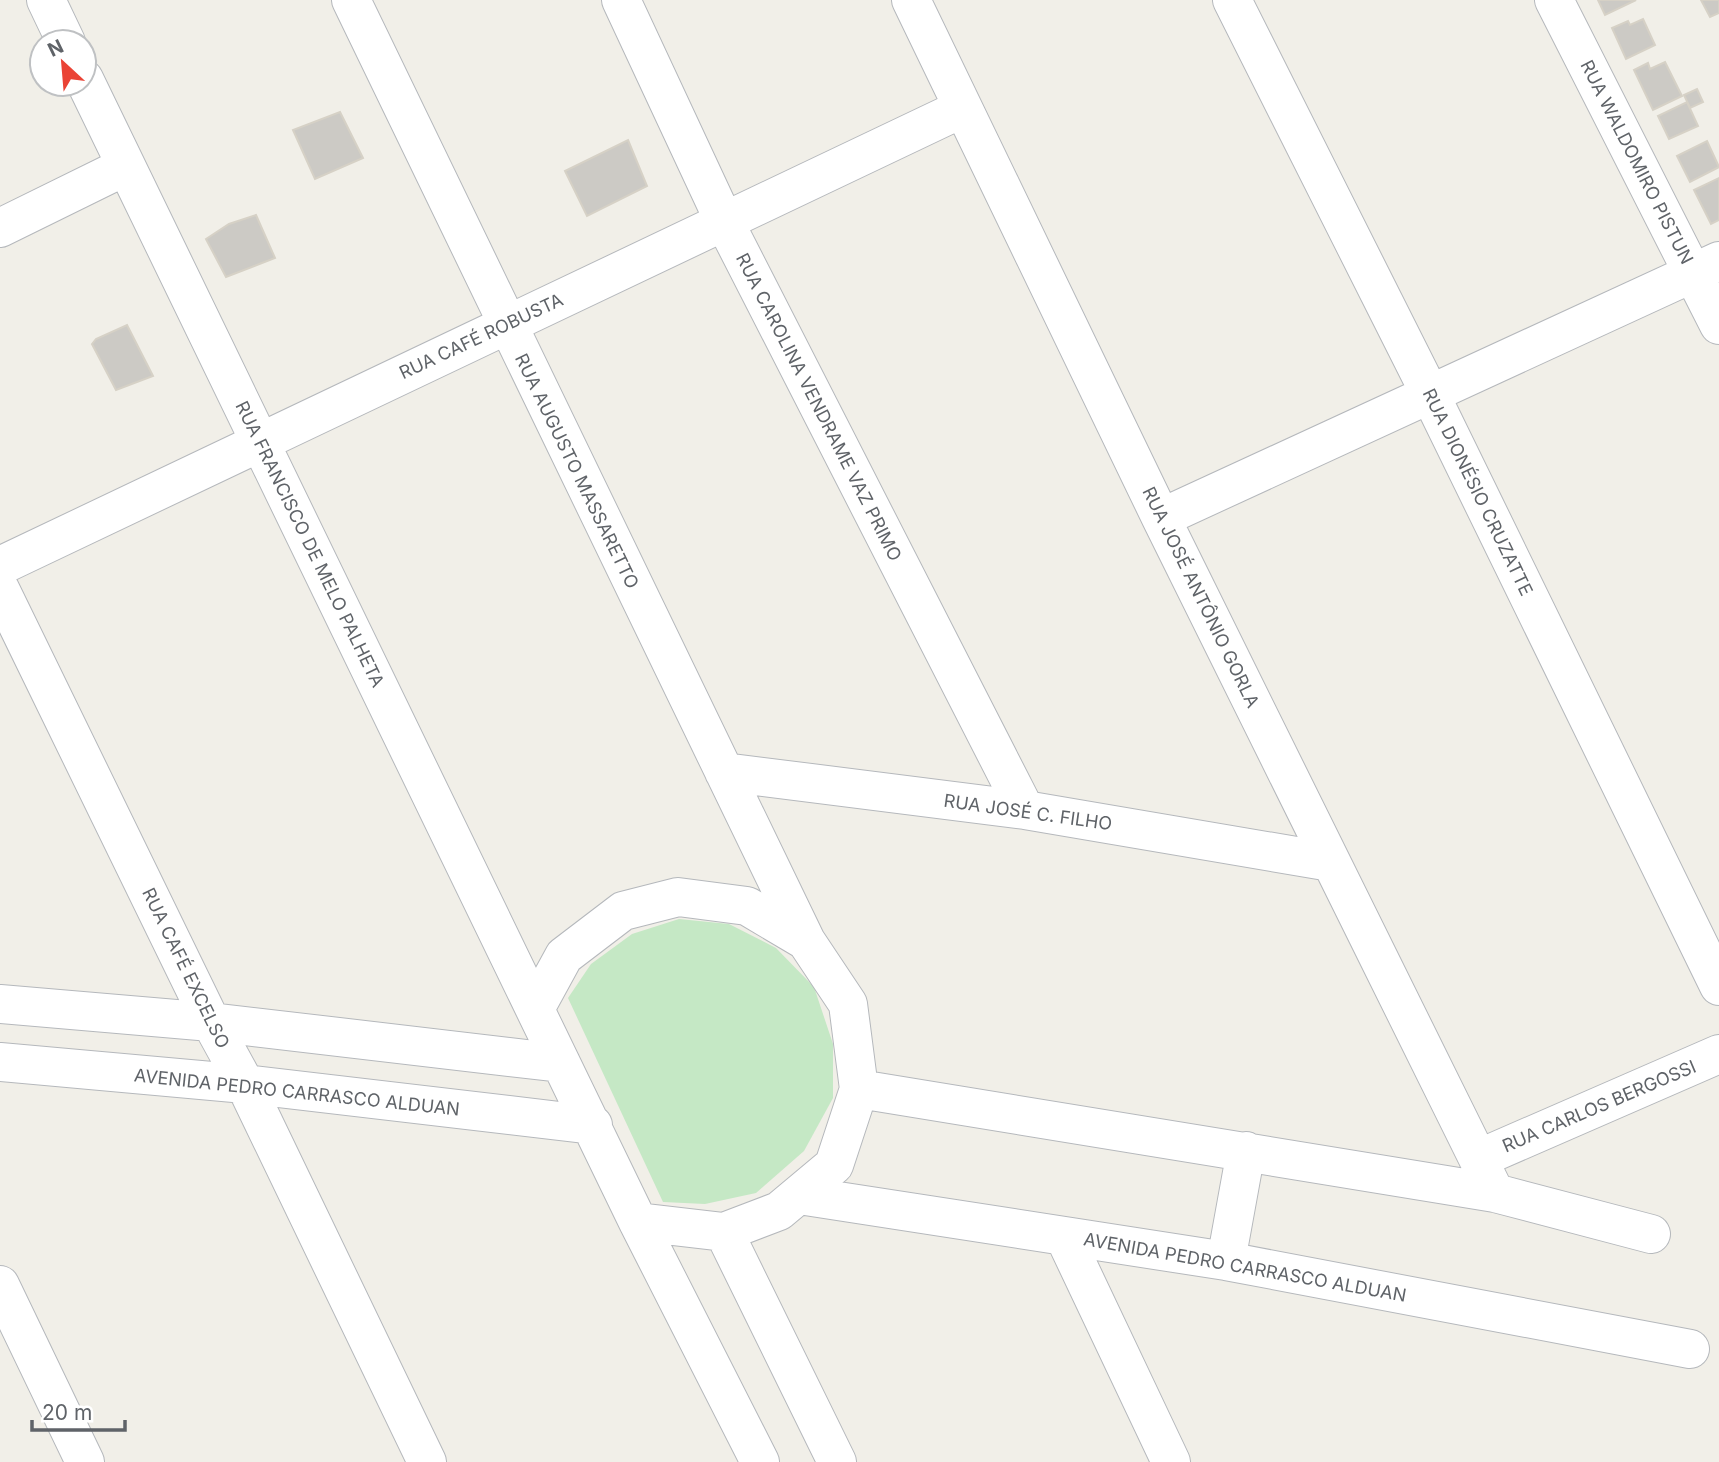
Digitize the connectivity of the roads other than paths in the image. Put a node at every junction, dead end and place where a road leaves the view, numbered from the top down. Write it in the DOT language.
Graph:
graph roads {
  1 [pos="46,0"];
  2 [pos="351,0"];
  3 [pos="621,0"];
  4 [pos="911,0"];
  5 [pos="1232,0"];
  6 [pos="1554,0"];
  7 [pos="59,28"];
  8 [pos="93,98"];
  9 [pos="963,108"];
  10 [pos="126,166"];
  11 [pos="724,221"];
  12 [pos="0,228"];
  13 [pos="1706,267"];
  14 [pos="506,325"];
  15 [pos="1719,325"];
  16 [pos="1430,394"];
  17 [pos="260,441"];
  18 [pos="1161,518"];
  19 [pos="0,566"];
  20 [pos="0,589"];
  21 [pos="724,772"];
  22 [pos="1025,810"];
  23 [pos="1331,862"];
  24 [pos="806,941"];
  25 [pos="1719,986"];
  26 [pos="0,1004"];
  27 [pos="535,1009"];
  28 [pos="211,1022"];
  29 [pos="1719,1054"];
  30 [pos="0,1062"];
  31 [pos="561,1063"];
  32 [pos="245,1084"];
  33 [pos="859,1089"];
  34 [pos="593,1125"];
  35 [pos="1246,1152"];
  36 [pos="1478,1158"];
  37 [pos="1495,1193"];
  38 [pos="799,1195"];
  39 [pos="638,1222"];
  40 [pos="724,1232"];
  41 [pos="1651,1234"];
  42 [pos="1064,1236"];
  43 [pos="1226,1261"];
  44 [pos="0,1285"];
  45 [pos="1690,1349"];
  46 [pos="85,1462"];
  47 [pos="427,1462"];
  48 [pos="760,1462"];
  49 [pos="837,1462"];
  50 [pos="1171,1462"];
  1 -- 7 [label="street"];
  2 -- 14 [label="street, RUA AUGUSTO MASSARETTO"];
  3 -- 11 [label="street, RUA CAROLINA VENDRAME VAZ PRIMO"];
  4 -- 9 [label="street, RUA JOSÉ ANTÔNIO GORLA"];
  5 -- 16 [label="street, RUA DIONÉSIO CRUZATTE"];
  6 -- 13 [label="street, RUA WALDOMIRO PISTUN"];
  8 -- 10 [label="street, RUA FRANCISCO DE MELO PALHETA"];
  9 -- 11 [label="street, RUA CAFÉ ROBUSTA"];
  9 -- 18 [label="street, RUA JOSÉ ANTÔNIO GORLA"];
  10 -- 12 [label="street"];
  10 -- 17 [label="street, RUA FRANCISCO DE MELO PALHETA"];
  11 -- 14 [label="street, RUA CAFÉ ROBUSTA"];
  11 -- 22 [label="street, RUA CAROLINA VENDRAME VAZ PRIMO"];
  13 -- 15 [label="street, RUA WALDOMIRO PISTUN"];
  13 -- 16 [label="street"];
  14 -- 17 [label="street, RUA CAFÉ ROBUSTA"];
  14 -- 21 [label="street, RUA AUGUSTO MASSARETTO"];
  16 -- 18 [label="street"];
  16 -- 25 [label="street, RUA DIONÉSIO CRUZATTE"];
  17 -- 19 [label="street, RUA CAFÉ ROBUSTA"];
  17 -- 27 [label="street, RUA FRANCISCO DE MELO PALHETA"];
  18 -- 23 [label="street, RUA JOSÉ ANTÔNIO GORLA"];
  20 -- 28 [label="street, RUA CAFÉ EXCELSO"];
  21 -- 22 [label="street, RUA JOSÉ C. FILHO"];
  21 -- 24 [label="street, RUA AUGUSTO MASSARETTO"];
  22 -- 23 [label="street, RUA JOSÉ C. FILHO"];
  23 -- 36 [label="street, RUA JOSÉ ANTÔNIO GORLA"];
  24 -- 27 [label="street"];
  24 -- 33 [label="street, RUA AUGUSTO MASSARETTO"];
  26 -- 28 [label="street"];
  27 -- 31 [label="street, RUA FRANCISCO DE MELO PALHETA"];
  28 -- 31 [label="street"];
  28 -- 32 [label="street, RUA CAFÉ EXCELSO"];
  29 -- 36 [label="street, RUA CARLOS BERGOSSI"];
  30 -- 32 [label="street, AVENIDA PEDRO CARRASCO ALDUAN"];
  31 -- 34 [label="street, RUA FRANCISCO DE MELO PALHETA"];
  32 -- 34 [label="street, AVENIDA PEDRO CARRASCO ALDUAN"];
  32 -- 47 [label="street, RUA CAFÉ EXCELSO"];
  33 -- 35 [label="street"];
  33 -- 38 [label="street"];
  34 -- 39 [label="street, RUA FRANCISCO DE MELO PALHETA"];
  35 -- 37 [label="street"];
  35 -- 43 [label="street"];
  36 -- 37 [label="street, RUA JOSÉ ANTÔNIO GORLA"];
  37 -- 41 [label="street"];
  38 -- 40 [label="street"];
  38 -- 42 [label="street, AVENIDA PEDRO CARRASCO ALDUAN"];
  39 -- 40 [label="street"];
  39 -- 48 [label="street"];
  40 -- 49 [label="street"];
  42 -- 43 [label="street, AVENIDA PEDRO CARRASCO ALDUAN"];
  42 -- 50 [label="street"];
  43 -- 45 [label="street, AVENIDA PEDRO CARRASCO ALDUAN"];
  44 -- 46 [label="street"];
}
